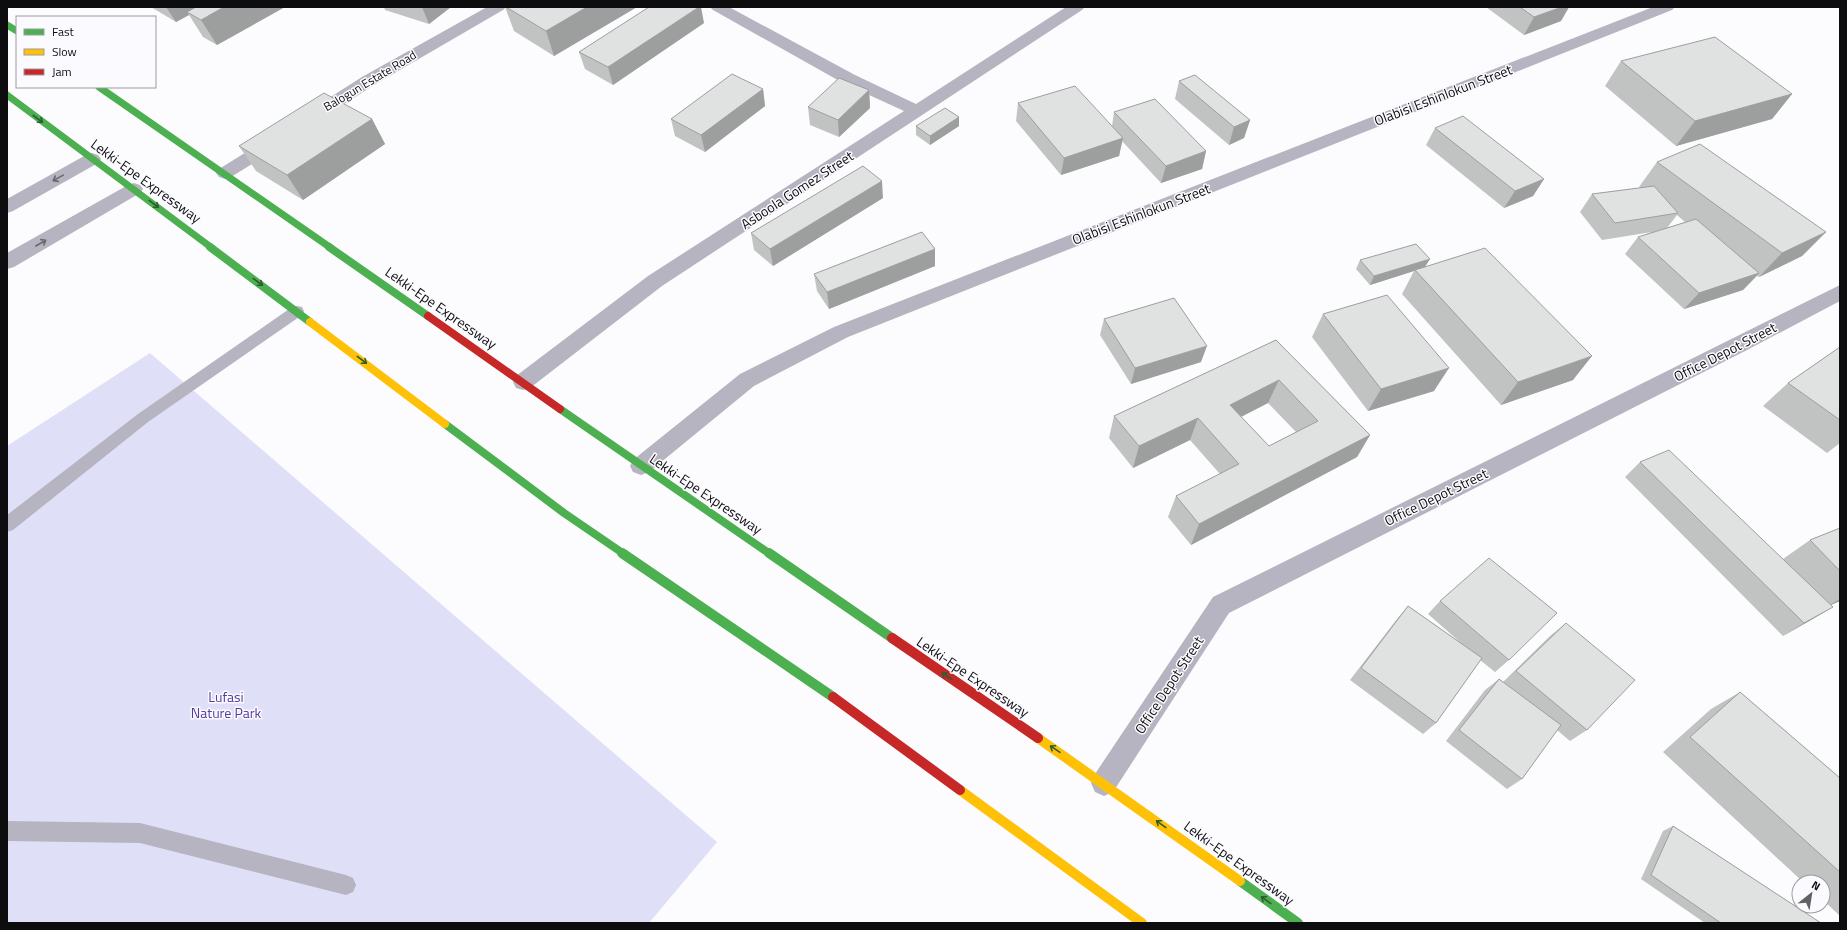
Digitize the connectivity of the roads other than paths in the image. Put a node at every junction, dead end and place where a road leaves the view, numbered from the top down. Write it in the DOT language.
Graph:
graph roads {
  1 [pos="498,7"];
  2 [pos="718,7"];
  3 [pos="1077,7"];
  4 [pos="1666,7"];
  5 [pos="7,24"];
  6 [pos="16,30"];
  7 [pos="100,88"];
  8 [pos="7,95"];
  9 [pos="918,111"];
  10 [pos="92,159"];
  11 [pos="224,173"];
  12 [pos="134,189"];
  13 [pos="7,207"];
  14 [pos="7,262"];
  15 [pos="1840,292"];
  16 [pos="297,311"];
  17 [pos="523,382"];
  18 [pos="641,466"];
  19 [pos="7,525"];
  20 [pos="1104,784"];
  21 [pos="7,831"];
  22 [pos="346,885"];
  23 [pos="1142,923"];
  24 [pos="1298,923"];
  1 -- 11 [label="street, Balogun Estate Road"];
  2 -- 9 [label="street"];
  3 -- 9 [label="street, Asboola Gomez Street"];
  4 -- 18 [label="street, Olabisi Eshinlokun Street"];
  5 -- 6 [label="highway"];
  7 -- 11 [label="highway, Lekki-Epe Expressway"];
  8 -- 10 [label="highway, Lekki-Epe Expressway, one-way"];
  9 -- 17 [label="street, Asboola Gomez Street"];
  10 -- 12 [label="highway, Lekki-Epe Expressway"];
  10 -- 13 [label="street, one-way"];
  11 -- 17 [label="highway, Lekki-Epe Expressway"];
  14 -- 12 [label="street, one-way"];
  12 -- 16 [label="highway, Lekki-Epe Expressway, one-way"];
  15 -- 20 [label="street, Office Depot Street"];
  16 -- 19 [label="lane"];
  16 -- 23 [label="highway, Lekki-Epe Expressway, one-way"];
  17 -- 18 [label="highway, Lekki-Epe Expressway"];
  20 -- 18 [label="highway, Lekki-Epe Expressway, one-way"];
  24 -- 20 [label="highway, Lekki-Epe Expressway, one-way"];
  21 -- 22 [label="lane"];
}
